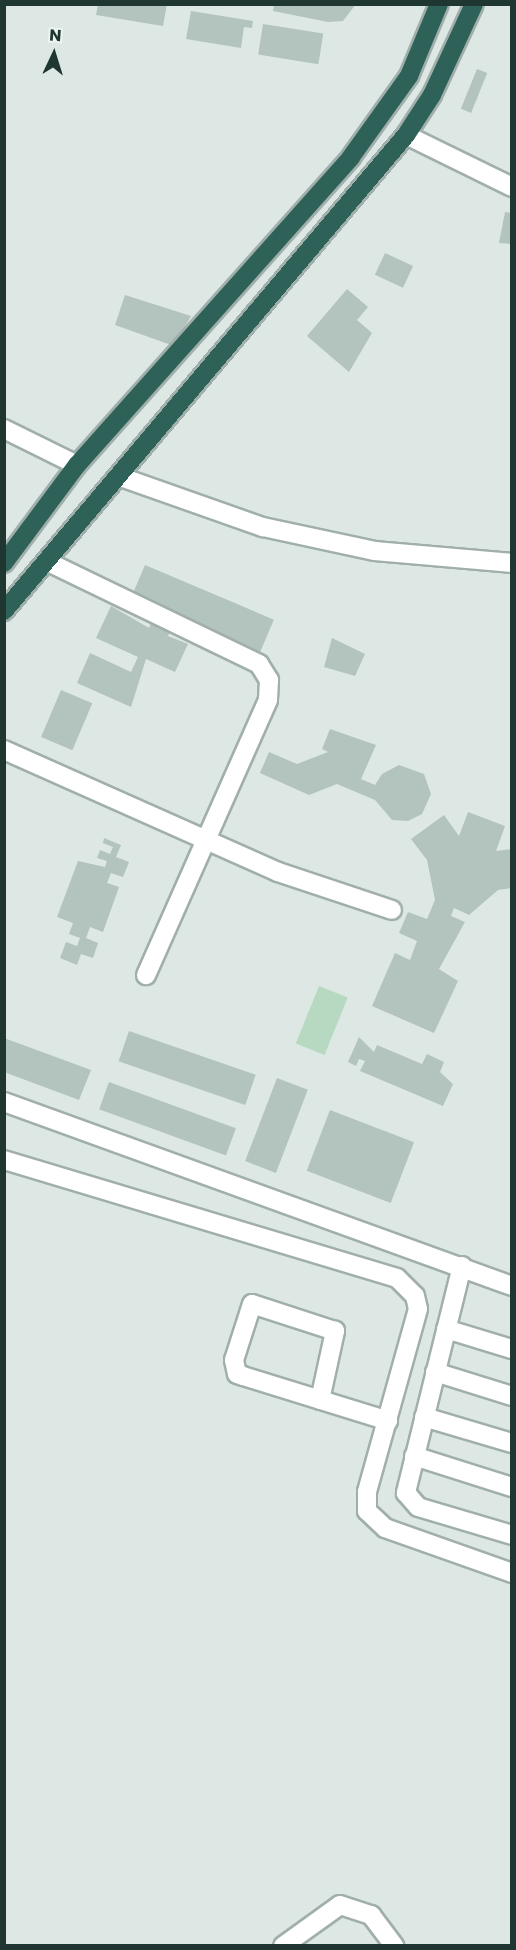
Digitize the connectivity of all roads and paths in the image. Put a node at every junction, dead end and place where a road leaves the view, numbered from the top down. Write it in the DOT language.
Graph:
graph roads {
  1 [pos="439,4"];
  2 [pos="474,4"];
  3 [pos="406,135"];
  4 [pos="512,187"];
  5 [pos="4,429"];
  6 [pos="77,465"];
  7 [pos="118,476"];
  8 [pos="12,542"];
  9 [pos="46,561"];
  10 [pos="4,563"];
  11 [pos="512,563"];
  12 [pos="4,610"];
  13 [pos="4,750"];
  14 [pos="207,839"];
  15 [pos="392,910"];
  16 [pos="146,975"];
  17 [pos="4,1102"];
  18 [pos="4,1160"];
  19 [pos="462,1266"];
  20 [pos="512,1286"];
  21 [pos="446,1329"];
  22 [pos="512,1349"];
  23 [pos="435,1372"];
  24 [pos="512,1396"];
  25 [pos="320,1400"];
  26 [pos="424,1417"];
  27 [pos="388,1421"];
  28 [pos="512,1443"];
  29 [pos="414,1456"];
  30 [pos="512,1487"];
  31 [pos="512,1535"];
  32 [pos="512,1573"];
  33 [pos="283,1946"];
  34 [pos="394,1946"];
  1 -- 6 [label="highway"];
  2 -- 3 [label="highway"];
  3 -- 4 [label="street"];
  3 -- 7 [label="highway"];
  5 -- 6 [label="street"];
  6 -- 8 [label="highway"];
  7 -- 9 [label="highway"];
  7 -- 11 [label="street"];
  8 -- 10 [label="highway"];
  9 -- 12 [label="highway"];
  9 -- 14 [label="street"];
  13 -- 14 [label="street"];
  14 -- 15 [label="street"];
  14 -- 16 [label="street"];
  17 -- 19 [label="street"];
  18 -- 27 [label="street"];
  19 -- 20 [label="street"];
  19 -- 21 [label="street"];
  21 -- 22 [label="street"];
  21 -- 23 [label="street"];
  23 -- 24 [label="street"];
  23 -- 26 [label="street"];
  25 -- 25 [label="street"];
  25 -- 27 [label="street"];
  26 -- 28 [label="street"];
  26 -- 29 [label="street"];
  27 -- 32 [label="street"];
  29 -- 30 [label="street"];
  29 -- 31 [label="street"];
  33 -- 34 [label="street"];
}
